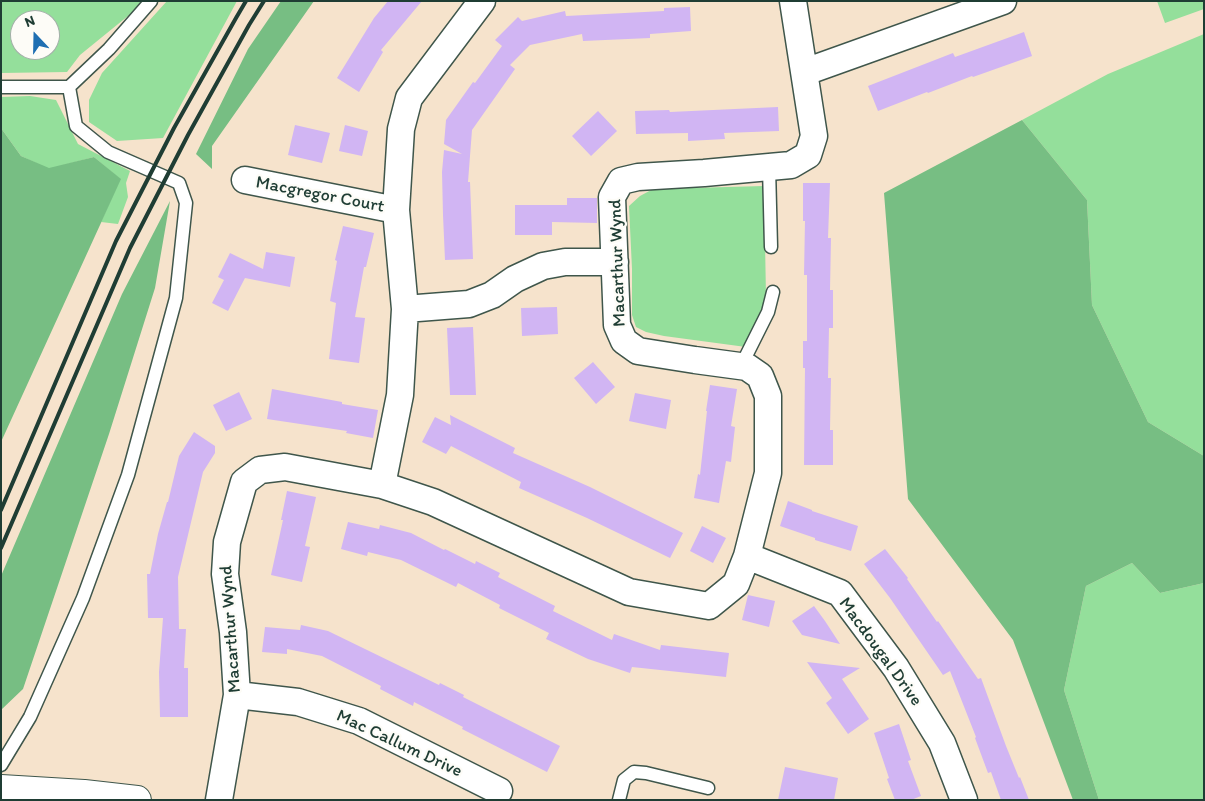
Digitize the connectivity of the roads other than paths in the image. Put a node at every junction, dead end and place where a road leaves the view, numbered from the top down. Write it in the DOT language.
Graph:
graph roads {
  1 [pos="151,1"];
  2 [pos="482,1"];
  3 [pos="793,1"];
  4 [pos="1003,1"];
  5 [pos="805,72"];
  6 [pos="1,87"];
  7 [pos="69,87"];
  8 [pos="769,167"];
  9 [pos="244,180"];
  10 [pos="396,210"];
  11 [pos="771,247"];
  12 [pos="615,262"];
  13 [pos="773,292"];
  14 [pos="405,309"];
  15 [pos="741,366"];
  16 [pos="382,485"];
  17 [pos="747,556"];
  18 [pos="237,695"];
  19 [pos="1,765"];
  20 [pos="708,788"];
  21 [pos="1,789"];
  22 [pos="499,791"];
  23 [pos="137,800"];
  24 [pos="219,800"];
  25 [pos="619,800"];
  26 [pos="964,800"];
  1 -- 7 [label="lane"];
  2 -- 10 [label="street"];
  3 -- 5 [label="street, Macarthur Wynd"];
  4 -- 5 [label="street"];
  5 -- 8 [label="street, Macarthur Wynd"];
  6 -- 7 [label="lane"];
  7 -- 19 [label="lane"];
  8 -- 11 [label="lane"];
  8 -- 12 [label="street, Macarthur Wynd"];
  9 -- 10 [label="street, Macgregor Court"];
  10 -- 14 [label="street"];
  12 -- 14 [label="street"];
  12 -- 15 [label="street, Macarthur Wynd"];
  13 -- 15 [label="lane"];
  14 -- 16 [label="street"];
  15 -- 17 [label="street, Macarthur Wynd"];
  16 -- 17 [label="street, Macarthur Wynd"];
  16 -- 18 [label="street, Macarthur Wynd"];
  17 -- 26 [label="street, Macdougal Drive"];
  18 -- 22 [label="street, Mac Callum Drive"];
  18 -- 24 [label="street, Macarthur Wynd"];
  20 -- 25 [label="lane"];
  21 -- 23 [label="main road"];
}
